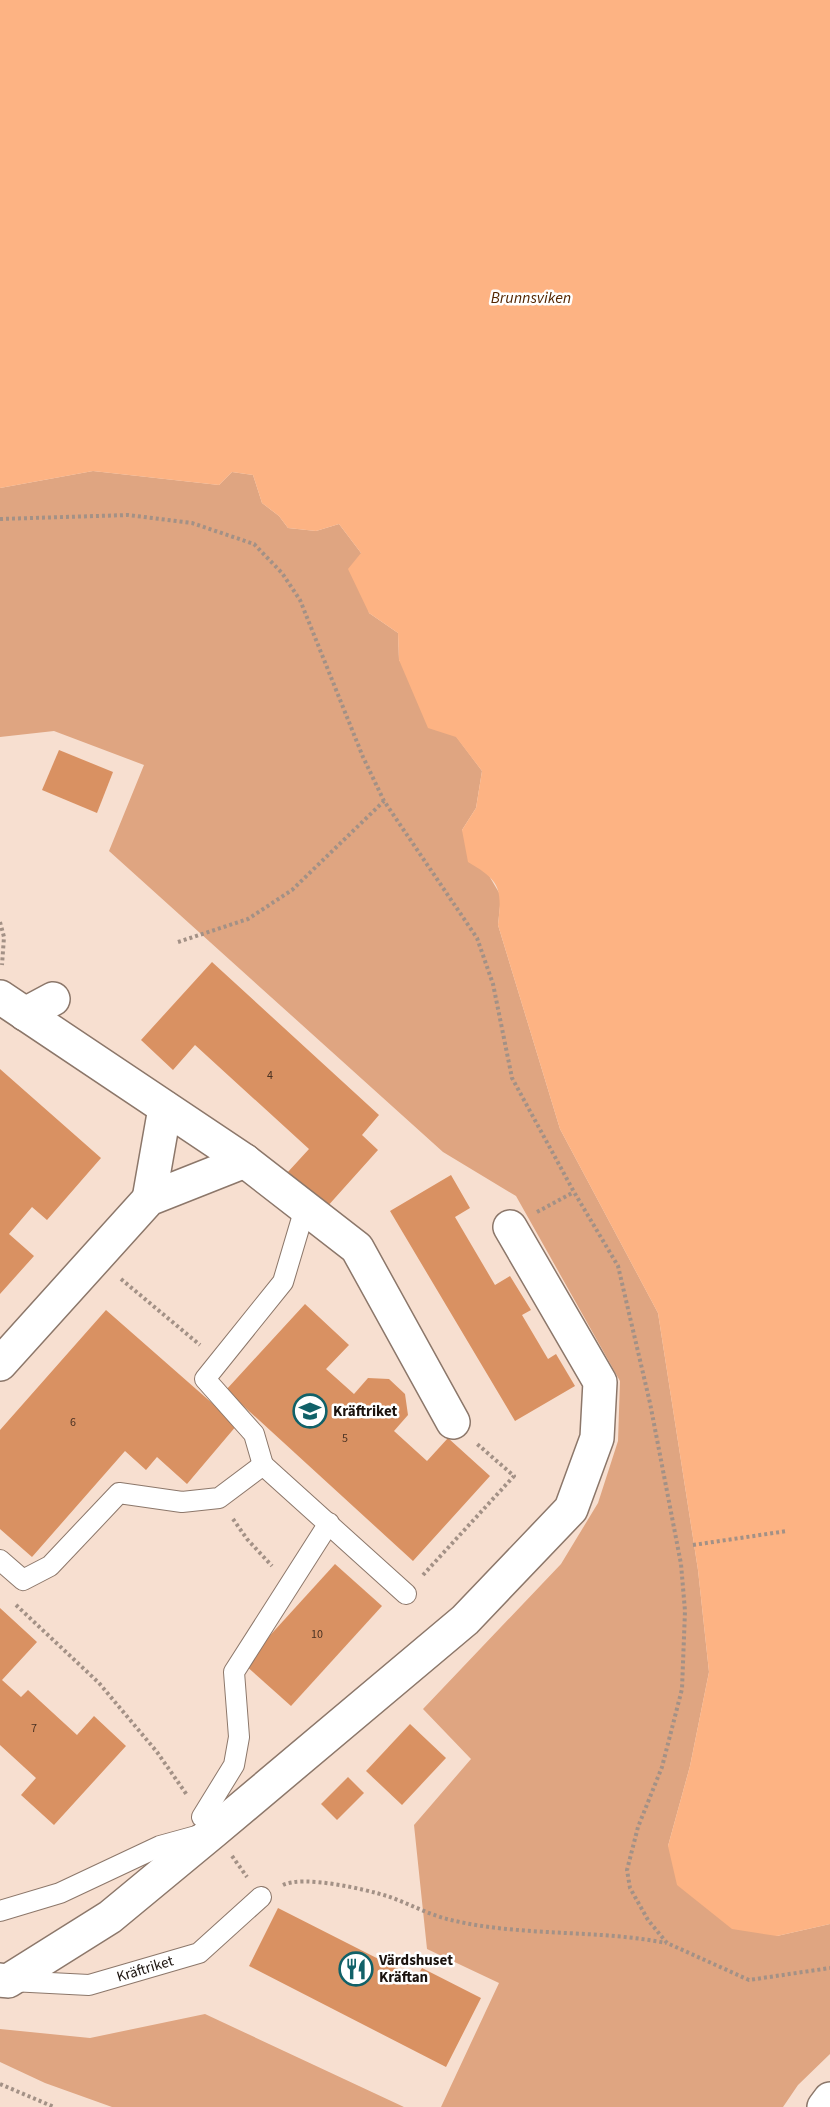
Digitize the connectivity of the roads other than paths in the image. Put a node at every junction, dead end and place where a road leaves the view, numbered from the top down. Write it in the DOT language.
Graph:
graph roads {
  1 [pos="9,994"];
  2 [pos="53,999"];
  3 [pos="165,1108"];
  4 [pos="245,1161"];
  5 [pos="149,1199"];
  6 [pos="305,1208"];
  7 [pos="510,1227"];
  8 [pos="0,1364"];
  9 [pos="453,1422"];
  10 [pos="263,1465"];
  11 [pos="329,1523"];
  12 [pos="0,1560"];
  13 [pos="406,1594"];
  14 [pos="208,1824"];
  15 [pos="261,1897"];
  16 [pos="0,1911"];
  17 [pos="4,1980"];
  18 [pos="830,2099"];
  19 [pos="824,2107"];
  1 -- 2 [label="street"];
  1 -- 3 [label="street"];
  3 -- 4 [label="street"];
  3 -- 5 [label="street"];
  4 -- 5 [label="street"];
  4 -- 6 [label="street"];
  5 -- 8 [label="street"];
  6 -- 9 [label="street"];
  6 -- 10 [label="lane"];
  7 -- 14 [label="street, Kräftriket"];
  10 -- 11 [label="lane"];
  10 -- 12 [label="lane"];
  11 -- 13 [label="lane"];
  11 -- 14 [label="lane, Kräftriket"];
  14 -- 16 [label="lane, Kräftriket"];
  14 -- 17 [label="street, Kräftriket"];
  15 -- 17 [label="lane, Kräftriket"];
  18 -- 19 [label="street"];
}
